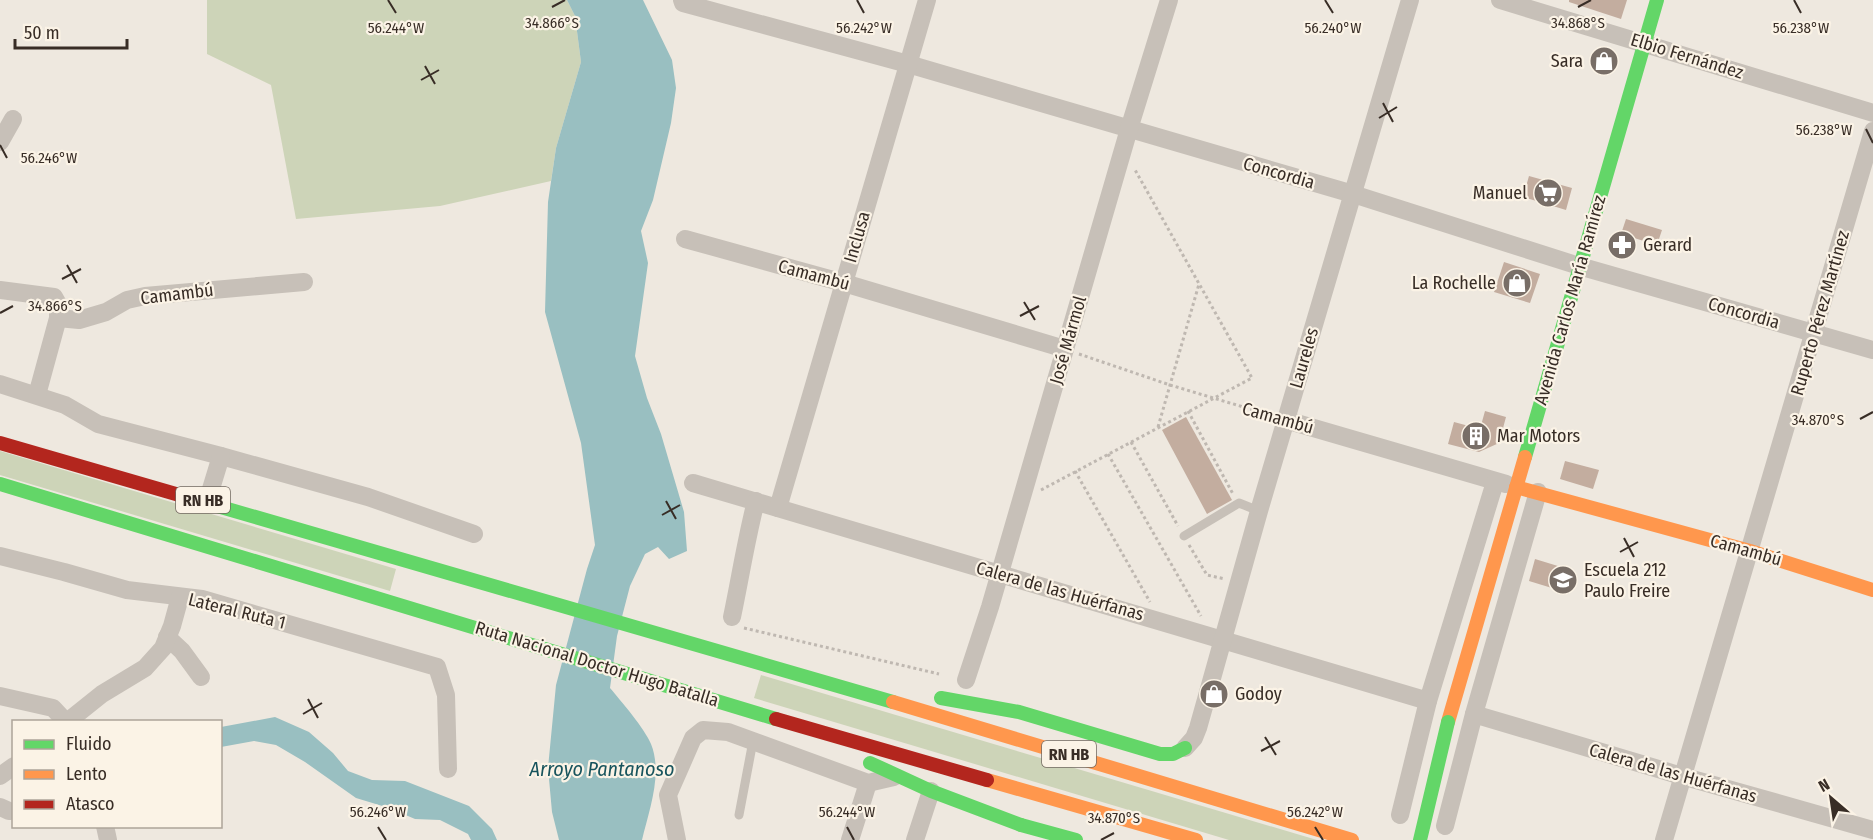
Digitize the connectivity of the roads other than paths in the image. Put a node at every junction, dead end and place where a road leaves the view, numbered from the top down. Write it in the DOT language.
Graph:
graph roads {
  1 [pos="927,0"];
  2 [pos="1169,0"];
  3 [pos="1410,0"];
  4 [pos="1500,0"];
  5 [pos="1657,0"];
  6 [pos="682,1"];
  7 [pos="1644,43"];
  8 [pos="908,64"];
  9 [pos="1873,113"];
  10 [pos="14,119"];
  11 [pos="1129,129"];
  12 [pos="1873,130"];
  13 [pos="0,142"];
  14 [pos="1353,194"];
  15 [pos="685,239"];
  16 [pos="1580,266"];
  17 [pos="304,282"];
  18 [pos="844,283"];
  19 [pos="0,290"];
  20 [pos="58,318"];
  21 [pos="1814,333"];
  22 [pos="1065,349"];
  23 [pos="1873,350"];
  24 [pos="0,384"];
  25 [pos="37,395"];
  26 [pos="1286,420"];
  27 [pos="0,443"];
  28 [pos="221,456"];
  29 [pos="1495,482"];
  30 [pos="693,483"];
  31 [pos="0,484"];
  32 [pos="1516,487"];
  33 [pos="1538,492"];
  34 [pos="756,501"];
  35 [pos="207,502"];
  36 [pos="777,508"];
  37 [pos="1259,511"];
  38 [pos="474,534"];
  39 [pos="1184,536"];
  40 [pos="1750,551"];
  41 [pos="0,556"];
  42 [pos="999,573"];
  43 [pos="1873,590"];
  44 [pos="180,597"];
  45 [pos="732,617"];
  46 [pos="167,637"];
  47 [pos="1217,637"];
  48 [pos="785,669"];
  49 [pos="201,677"];
  50 [pos="966,680"];
  51 [pos="0,696"];
  52 [pos="1428,701"];
  53 [pos="1474,714"];
  54 [pos="776,719"];
  55 [pos="64,720"];
  56 [pos="69,720"];
  57 [pos="753,741"];
  58 [pos="1185,748"];
  59 [pos="448,769"];
  60 [pos="898,776"];
  61 [pos="1682,776"];
  62 [pos="868,783"];
  63 [pos="931,791"];
  64 [pos="739,815"];
  65 [pos="1873,830"];
  66 [pos="676,840"];
  67 [pos="850,840"];
  68 [pos="915,840"];
  69 [pos="1076,840"];
  70 [pos="1196,840"];
  71 [pos="1352,840"];
  72 [pos="1420,840"];
  73 [pos="1664,840"];
  1 -- 8 [label="street, Inclusa"];
  2 -- 11 [label="street, José Mármol"];
  3 -- 14 [label="street, Laureles"];
  4 -- 7 [label="street, Elbio Fernández"];
  5 -- 7 [label="main road, Avenida Carlos María Ramírez"];
  6 -- 8 [label="street, Concordia"];
  7 -- 9 [label="street, Elbio Fernández"];
  7 -- 16 [label="main road, Avenida Carlos María Ramírez"];
  8 -- 11 [label="street, Concordia"];
  8 -- 18 [label="street, Inclusa"];
  10 -- 13 [label="street"];
  11 -- 14 [label="street, Concordia"];
  11 -- 22 [label="street, José Mármol"];
  12 -- 21 [label="street, Ruperto Pérez Martínez"];
  14 -- 16 [label="street, Concordia"];
  14 -- 26 [label="street, Laureles"];
  15 -- 18 [label="street, Camambú"];
  16 -- 21 [label="street, Concordia"];
  16 -- 32 [label="main road, Avenida Carlos María Ramírez"];
  17 -- 20 [label="street, Camambú"];
  18 -- 22 [label="street, Camambú"];
  18 -- 36 [label="street, Inclusa"];
  19 -- 20 [label="street"];
  20 -- 25 [label="street"];
  21 -- 23 [label="street, Concordia"];
  21 -- 40 [label="street, Ruperto Pérez Martínez"];
  22 -- 42 [label="street, José Mármol"];
  24 -- 25 [label="street"];
  25 -- 28 [label="street"];
  26 -- 29 [label="street, Camambú"];
  26 -- 37 [label="street, Laureles"];
  27 -- 35 [label="main road, RN HB"];
  28 -- 35 [label="street"];
  28 -- 38 [label="street"];
  29 -- 32 [label="street, Camambú"];
  29 -- 52 [label="street"];
  30 -- 34 [label="street, Calera de las Huérfanas"];
  31 -- 54 [label="main road, Ruta Nacional Doctor Hugo Batalla / RN HB"];
  32 -- 33 [label="main road, Camambú"];
  32 -- 72 [label="main road, Avenida Carlos María Ramírez, bridge"];
  33 -- 40 [label="main road, Camambú"];
  33 -- 53 [label="street"];
  34 -- 36 [label="street, Calera de las Huérfanas"];
  34 -- 45 [label="street"];
  35 -- 48 [label="main road, RN HB"];
  36 -- 42 [label="street, Calera de las Huérfanas"];
  37 -- 39 [label="lane"];
  37 -- 47 [label="street, Laureles"];
  40 -- 43 [label="main road, Camambú"];
  40 -- 61 [label="street, Ruperto Pérez Martínez"];
  41 -- 44 [label="street, Lateral Ruta 1"];
  42 -- 47 [label="street, Calera de las Huérfanas"];
  42 -- 50 [label="street, José Mármol"];
  44 -- 46 [label="street"];
  44 -- 59 [label="street, Lateral Ruta 1"];
  46 -- 49 [label="street"];
  46 -- 56 [label="street"];
  47 -- 52 [label="street, Calera de las Huérfanas"];
  47 -- 58 [label="street, Laureles"];
  48 -- 58 [label="main road"];
  48 -- 71 [label="main road, RN HB"];
  51 -- 55 [label="street"];
  52 -- 53 [label="street"];
  53 -- 61 [label="street, Calera de las Huérfanas"];
  54 -- 60 [label="main road"];
  54 -- 70 [label="main road, Ruta Nacional Doctor Hugo Batalla / RN HB"];
  57 -- 62 [label="street"];
  57 -- 64 [label="lane"];
  57 -- 66 [label="street"];
  60 -- 62 [label="street"];
  60 -- 63 [label="main road"];
  61 -- 65 [label="street, Calera de las Huérfanas"];
  61 -- 73 [label="street, Ruperto Pérez Martínez"];
  62 -- 67 [label="street"];
  63 -- 68 [label="street"];
  63 -- 69 [label="main road"];
}
